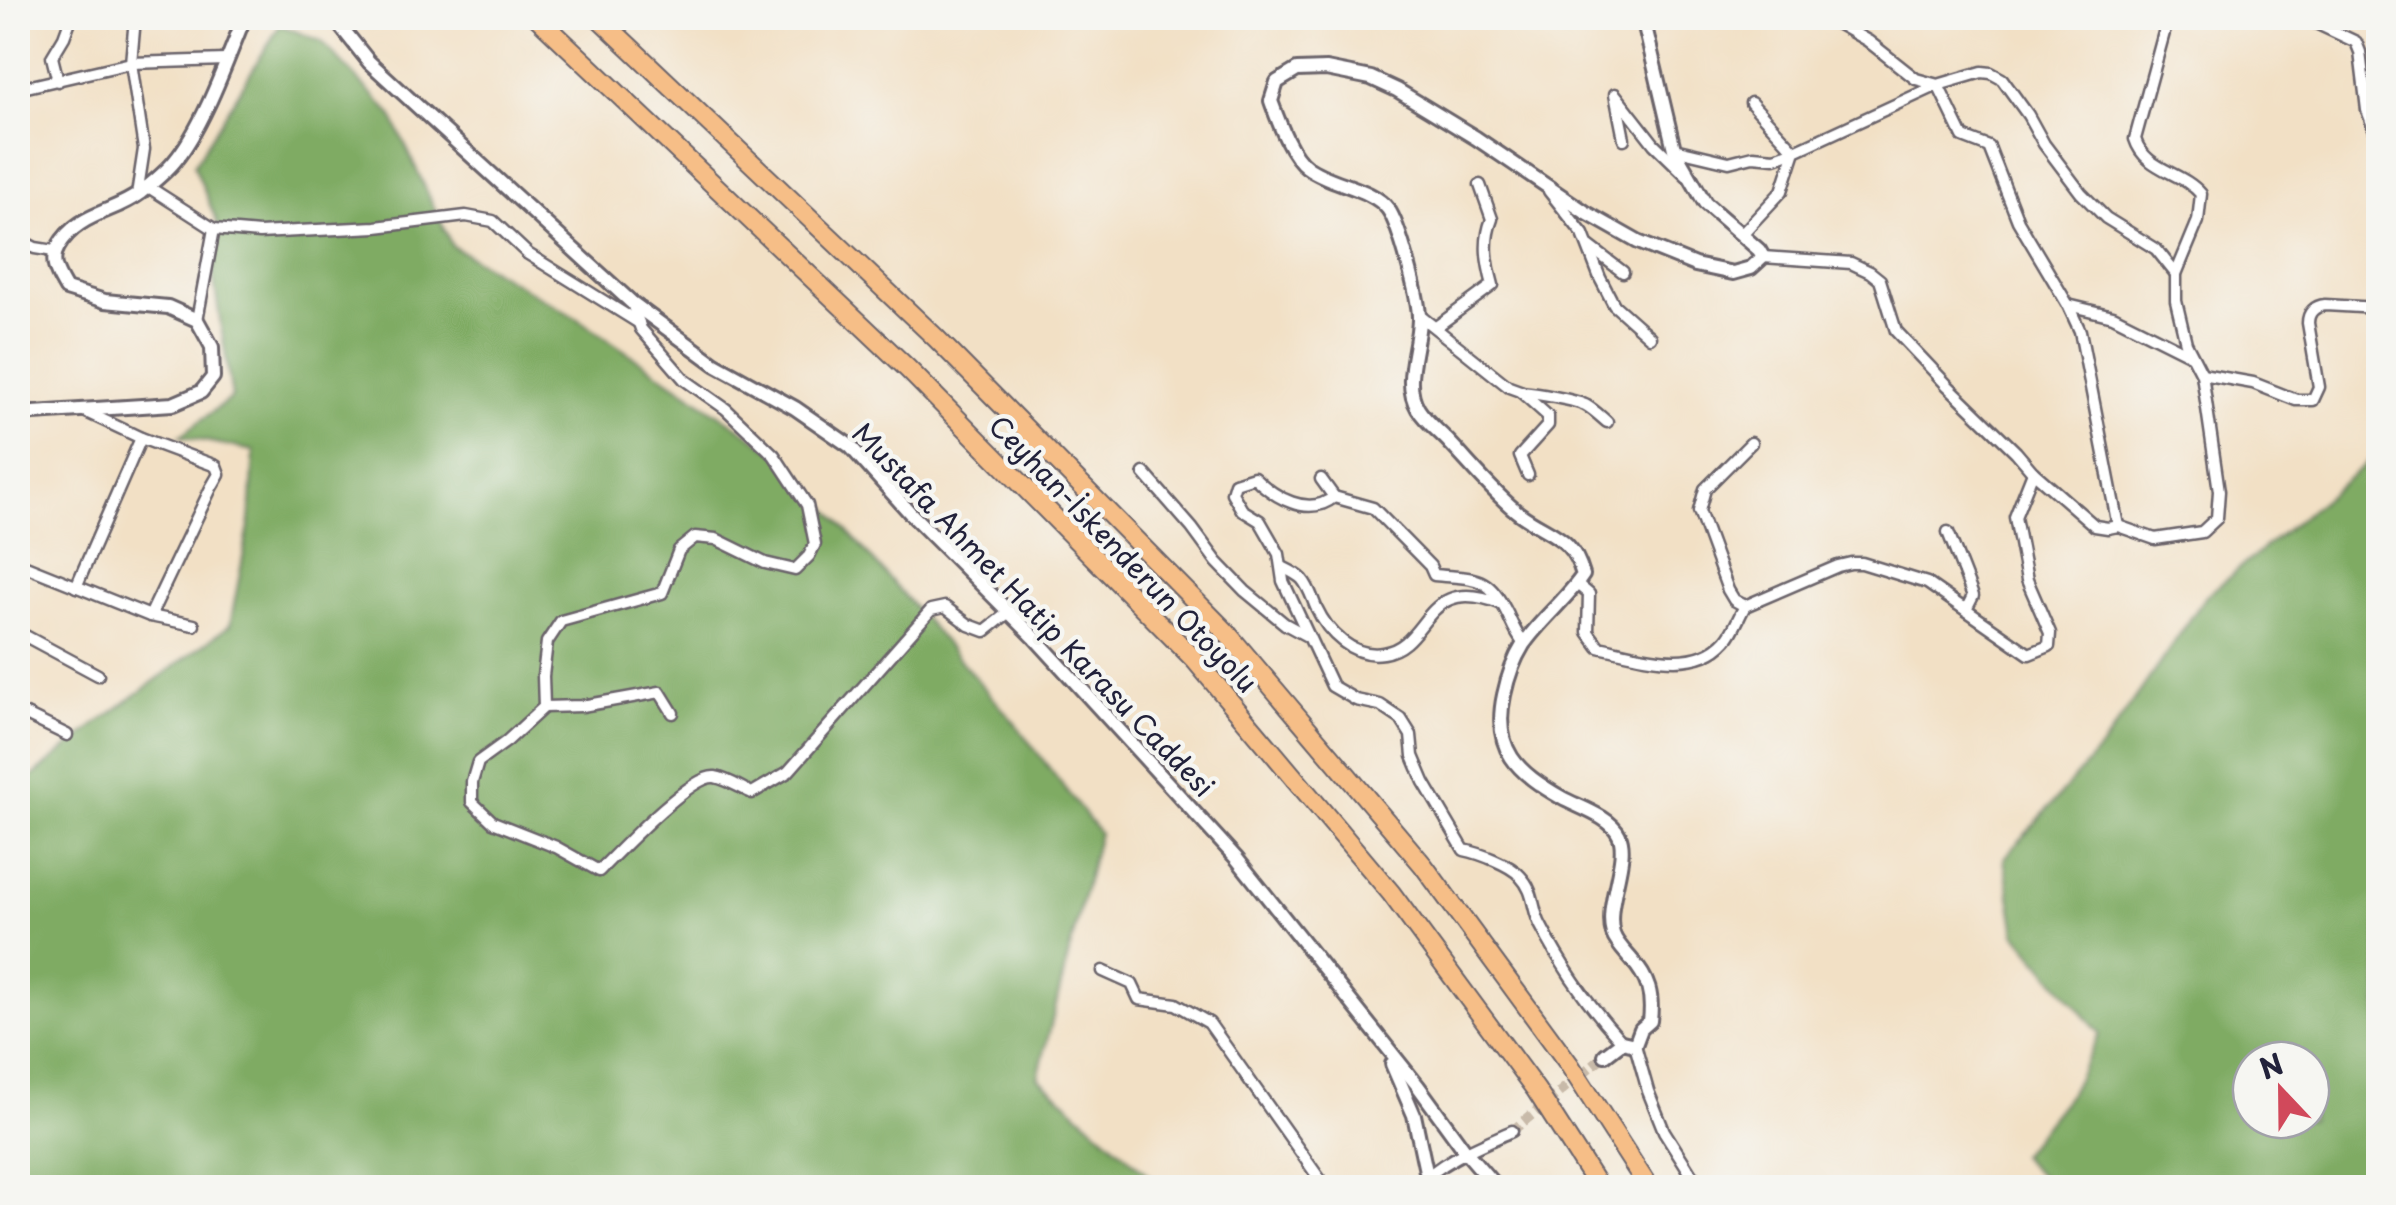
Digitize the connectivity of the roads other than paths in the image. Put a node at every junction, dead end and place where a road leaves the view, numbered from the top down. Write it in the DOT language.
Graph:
graph roads {
  1 [pos="71,18"];
  2 [pos="136,18"];
  3 [pos="244,18"];
  4 [pos="334,18"];
  5 [pos="538,18"];
  6 [pos="599,18"];
  7 [pos="1643,18"];
  8 [pos="1828,18"];
  9 [pos="2168,18"];
  10 [pos="2305,18"];
  11 [pos="226,60"];
  12 [pos="131,63"];
  13 [pos="58,81"];
  14 [pos="1938,85"];
  15 [pos="18,88"];
  16 [pos="1751,102"];
  17 [pos="2378,138"];
  18 [pos="1624,139"];
  19 [pos="1674,150"];
  20 [pos="1795,151"];
  21 [pos="1692,181"];
  22 [pos="1480,185"];
  23 [pos="1545,186"];
  24 [pos="142,191"];
  25 [pos="214,229"];
  26 [pos="1742,234"];
  27 [pos="18,239"];
  28 [pos="1588,245"];
  29 [pos="54,252"];
  30 [pos="1763,257"];
  31 [pos="1623,272"];
  32 [pos="2176,274"];
  33 [pos="631,302"];
  34 [pos="2068,305"];
  35 [pos="2378,308"];
  36 [pos="1420,316"];
  37 [pos="198,320"];
  38 [pos="639,322"];
  39 [pos="1436,327"];
  40 [pos="1650,337"];
  41 [pos="2192,356"];
  42 [pos="2202,374"];
  43 [pos="1520,392"];
  44 [pos="80,410"];
  45 [pos="19,412"];
  46 [pos="1607,422"];
  47 [pos="140,438"];
  48 [pos="1751,442"];
  49 [pos="2032,472"];
  50 [pos="1144,473"];
  51 [pos="1528,475"];
  52 [pos="1321,479"];
  53 [pos="1334,497"];
  54 [pos="2118,526"];
  55 [pos="1948,532"];
  56 [pos="1282,566"];
  57 [pos="20,568"];
  58 [pos="1577,584"];
  59 [pos="76,587"];
  60 [pos="1502,604"];
  61 [pos="1745,606"];
  62 [pos="1966,610"];
  63 [pos="1009,612"];
  64 [pos="150,616"];
  65 [pos="194,625"];
  66 [pos="18,632"];
  67 [pos="1310,637"];
  68 [pos="1524,644"];
  69 [pos="98,675"];
  70 [pos="544,707"];
  71 [pos="18,711"];
  72 [pos="672,713"];
  73 [pos="67,736"];
  74 [pos="1103,971"];
  75 [pos="1381,1040"];
  76 [pos="1628,1044"];
  77 [pos="1605,1055"];
  78 [pos="1512,1131"];
  79 [pos="1466,1152"];
  80 [pos="1427,1176"];
  81 [pos="1326,1188"];
  82 [pos="1416,1188"];
  83 [pos="1497,1188"];
  84 [pos="1600,1188"];
  85 [pos="1648,1188"];
  86 [pos="1700,1188"];
  1 -- 13 [label="street"];
  2 -- 12 [label="street"];
  3 -- 11 [label="street"];
  4 -- 33 [label="street, Mustafa Ahmet Hatip Karasu Caddesi"];
  5 -- 84 [label="highway, Ceyhan-İskenderun Otoyolu"];
  6 -- 85 [label="highway, Ceyhan-İskenderun Otoyolu"];
  7 -- 19 [label="street"];
  8 -- 14 [label="street"];
  9 -- 32 [label="street"];
  10 -- 17 [label="street"];
  11 -- 12 [label="street"];
  11 -- 24 [label="street"];
  12 -- 13 [label="street"];
  12 -- 24 [label="street"];
  13 -- 15 [label="street"];
  14 -- 20 [label="street"];
  14 -- 32 [label="street"];
  14 -- 34 [label="street"];
  16 -- 20 [label="street"];
  18 -- 21 [label="street"];
  19 -- 20 [label="street"];
  19 -- 21 [label="street"];
  20 -- 26 [label="street"];
  21 -- 26 [label="street"];
  22 -- 39 [label="street"];
  23 -- 28 [label="street"];
  23 -- 30 [label="street"];
  23 -- 36 [label="street"];
  24 -- 25 [label="street"];
  24 -- 29 [label="street"];
  25 -- 37 [label="street"];
  25 -- 38 [label="street"];
  26 -- 30 [label="street"];
  27 -- 29 [label="street"];
  28 -- 31 [label="street"];
  28 -- 40 [label="street"];
  29 -- 37 [label="street"];
  30 -- 49 [label="street"];
  32 -- 41 [label="street"];
  33 -- 38 [label="street"];
  33 -- 63 [label="street, Mustafa Ahmet Hatip Karasu Caddesi"];
  34 -- 41 [label="street"];
  34 -- 54 [label="street"];
  35 -- 42 [label="street"];
  36 -- 39 [label="street"];
  36 -- 58 [label="street"];
  37 -- 44 [label="street"];
  38 -- 70 [label="street"];
  39 -- 43 [label="street"];
  41 -- 42 [label="street"];
  42 -- 54 [label="street"];
  43 -- 46 [label="street"];
  43 -- 51 [label="street"];
  44 -- 45 [label="street"];
  44 -- 47 [label="street"];
  47 -- 59 [label="street"];
  47 -- 64 [label="street"];
  48 -- 61 [label="street"];
  49 -- 54 [label="street"];
  49 -- 62 [label="street"];
  50 -- 67 [label="street"];
  52 -- 53 [label="street"];
  53 -- 56 [label="street"];
  53 -- 60 [label="street"];
  55 -- 62 [label="street"];
  56 -- 60 [label="street"];
  56 -- 67 [label="street"];
  57 -- 59 [label="street"];
  58 -- 61 [label="street"];
  58 -- 68 [label="street"];
  59 -- 64 [label="street"];
  60 -- 68 [label="street"];
  61 -- 62 [label="street"];
  63 -- 70 [label="street"];
  63 -- 75 [label="street, Mustafa Ahmet Hatip Karasu Caddesi"];
  64 -- 65 [label="street"];
  66 -- 69 [label="street"];
  67 -- 76 [label="street"];
  68 -- 76 [label="street"];
  70 -- 72 [label="street"];
  71 -- 73 [label="street"];
  74 -- 81 [label="street"];
  75 -- 79 [label="street, Mustafa Ahmet Hatip Karasu Caddesi"];
  75 -- 80 [label="street"];
  76 -- 77 [label="street"];
  76 -- 86 [label="street"];
  78 -- 79 [label="street"];
  79 -- 80 [label="street"];
  79 -- 83 [label="street, Mustafa Ahmet Hatip Karasu Caddesi"];
  80 -- 82 [label="street"];
}
